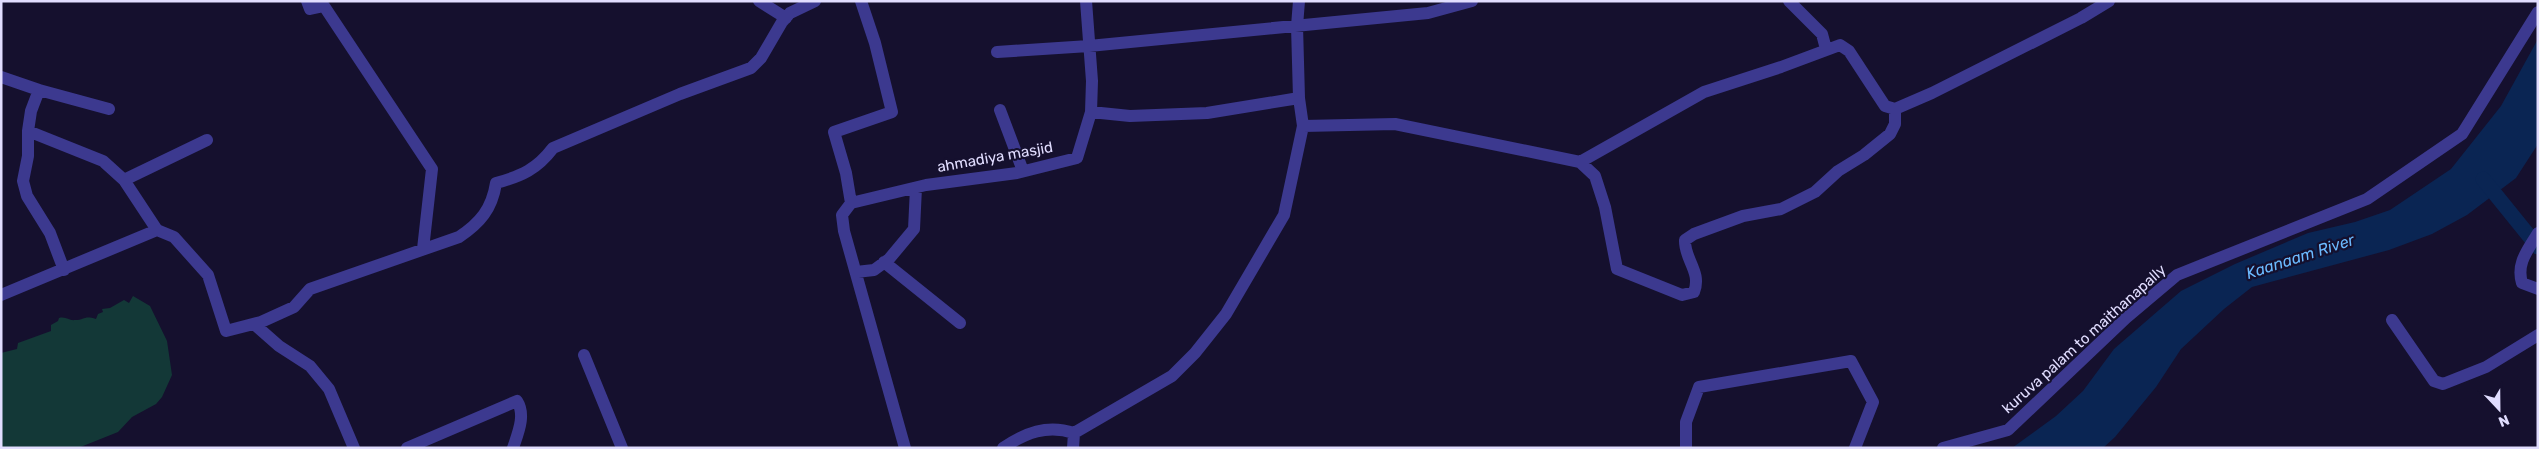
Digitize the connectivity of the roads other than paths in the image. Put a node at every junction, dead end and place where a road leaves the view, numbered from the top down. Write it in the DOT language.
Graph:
graph roads {
  1 [pos="307,1"];
  2 [pos="759,1"];
  3 [pos="815,1"];
  4 [pos="861,1"];
  5 [pos="1086,1"];
  6 [pos="1299,1"];
  7 [pos="1472,1"];
  8 [pos="1789,1"];
  9 [pos="2109,1"];
  10 [pos="2538,12"];
  11 [pos="786,18"];
  12 [pos="1297,26"];
  13 [pos="1089,46"];
  14 [pos="1826,49"];
  15 [pos="996,52"];
  16 [pos="1,78"];
  17 [pos="39,90"];
  18 [pos="1299,98"];
  19 [pos="109,109"];
  20 [pos="1895,109"];
  21 [pos="1000,110"];
  22 [pos="1091,112"];
  23 [pos="1303,126"];
  24 [pos="28,131"];
  25 [pos="207,140"];
  26 [pos="1580,162"];
  27 [pos="1023,171"];
  28 [pos="124,180"];
  29 [pos="916,188"];
  30 [pos="851,203"];
  31 [pos="157,230"];
  32 [pos="2538,233"];
  33 [pos="422,249"];
  34 [pos="884,262"];
  35 [pos="64,270"];
  36 [pos="856,272"];
  37 [pos="2538,289"];
  38 [pos="1,295"];
  39 [pos="2392,320"];
  40 [pos="254,324"];
  41 [pos="960,324"];
  42 [pos="2538,335"];
  43 [pos="584,355"];
  44 [pos="1074,434"];
  45 [pos="354,448"];
  46 [pos="407,448"];
  47 [pos="513,448"];
  48 [pos="622,448"];
  49 [pos="905,448"];
  50 [pos="1003,448"];
  51 [pos="1073,448"];
  52 [pos="1686,448"];
  53 [pos="1855,448"];
  54 [pos="1943,448"];
  1 -- 33 [label="street"];
  2 -- 11 [label="street"];
  3 -- 11 [label="street"];
  4 -- 30 [label="street"];
  5 -- 13 [label="street, ahmadiya masjid"];
  6 -- 12 [label="street"];
  7 -- 12 [label="street"];
  8 -- 14 [label="street"];
  9 -- 20 [label="street"];
  10 -- 54 [label="street, kuruva palam to maithanapally"];
  11 -- 33 [label="street"];
  12 -- 13 [label="street"];
  12 -- 18 [label="street"];
  13 -- 15 [label="street"];
  13 -- 22 [label="street, ahmadiya masjid"];
  14 -- 20 [label="street"];
  14 -- 26 [label="street"];
  16 -- 17 [label="street"];
  17 -- 19 [label="street"];
  17 -- 24 [label="street"];
  18 -- 22 [label="street"];
  18 -- 23 [label="street"];
  20 -- 26 [label="street"];
  21 -- 27 [label="street"];
  22 -- 27 [label="street, ahmadiya masjid"];
  23 -- 26 [label="street"];
  23 -- 44 [label="street"];
  24 -- 28 [label="street"];
  24 -- 35 [label="street"];
  25 -- 28 [label="street"];
  27 -- 29 [label="street, ahmadiya masjid"];
  28 -- 31 [label="street"];
  29 -- 30 [label="street, ahmadiya masjid"];
  29 -- 34 [label="street"];
  30 -- 36 [label="street"];
  31 -- 35 [label="street"];
  31 -- 40 [label="street"];
  32 -- 37 [label="street"];
  33 -- 40 [label="street"];
  34 -- 36 [label="street"];
  34 -- 41 [label="street"];
  35 -- 38 [label="street"];
  36 -- 49 [label="street"];
  39 -- 42 [label="street"];
  40 -- 45 [label="street"];
  43 -- 48 [label="street"];
  44 -- 50 [label="street"];
  44 -- 51 [label="street"];
  46 -- 47 [label="street"];
  52 -- 53 [label="street"];
}
